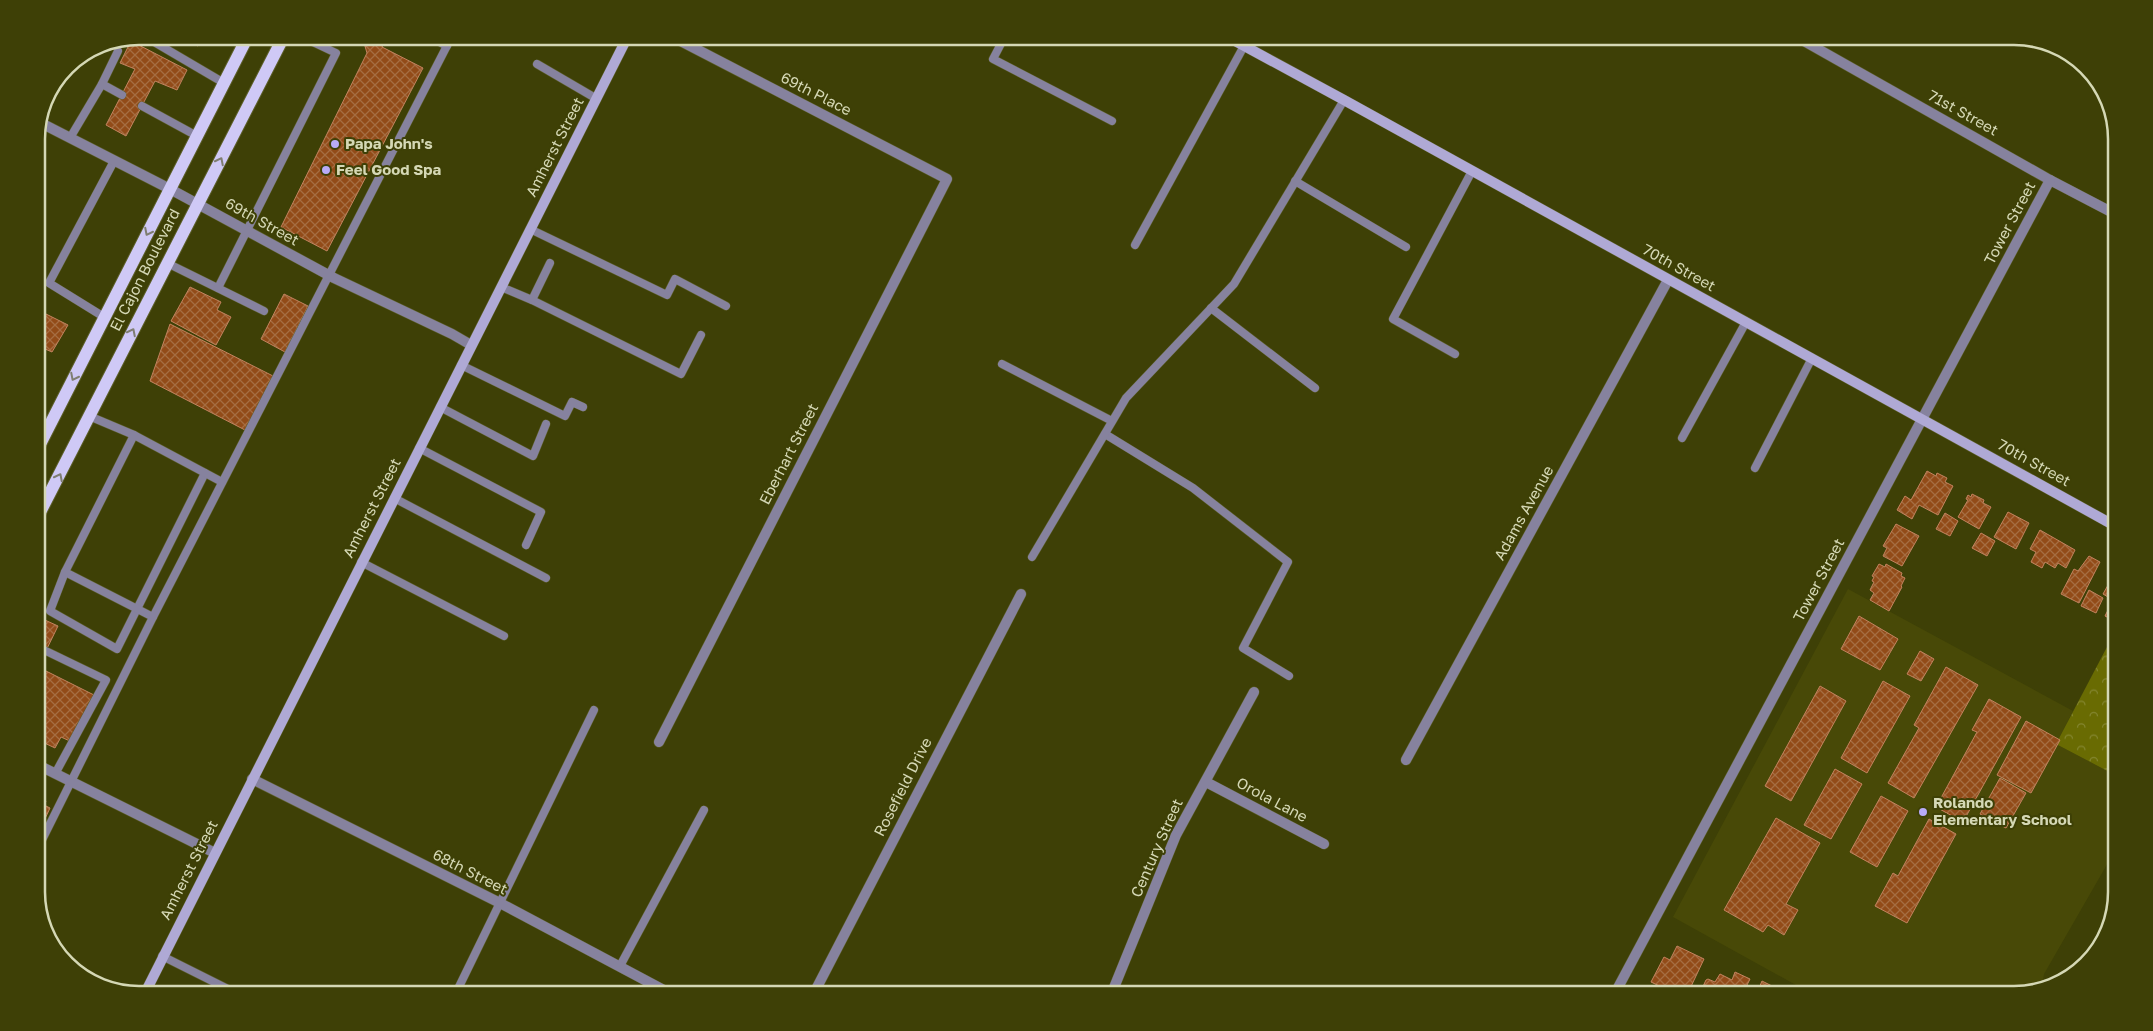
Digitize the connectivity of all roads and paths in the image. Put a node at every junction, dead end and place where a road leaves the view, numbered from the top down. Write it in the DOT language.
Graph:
graph roads {
  1 [pos="160,45"];
  2 [pos="243,45"];
  3 [pos="279,45"];
  4 [pos="319,45"];
  5 [pos="623,45"];
  6 [pos="688,45"];
  7 [pos="1000,45"];
  8 [pos="1811,45"];
  9 [pos="447,46"];
  10 [pos="1244,46"];
  11 [pos="118,51"];
  12 [pos="537,64"];
  13 [pos="224,82"];
  14 [pos="102,84"];
  15 [pos="122,95"];
  16 [pos="596,99"];
  17 [pos="1344,100"];
  18 [pos="142,106"];
  19 [pos="1112,121"];
  20 [pos="46,126"];
  21 [pos="197,136"];
  22 [pos="70,138"];
  23 [pos="114,161"];
  24 [pos="1472,171"];
  25 [pos="947,179"];
  26 [pos="2050,180"];
  27 [pos="1295,181"];
  28 [pos="170,189"];
  29 [pos="197,204"];
  30 [pos="2108,210"];
  31 [pos="530,229"];
  32 [pos="248,232"];
  33 [pos="1135,244"];
  34 [pos="1406,247"];
  35 [pos="167,263"];
  36 [pos="550,263"];
  37 [pos="329,276"];
  38 [pos="1668,280"];
  39 [pos="501,287"];
  40 [pos="218,288"];
  41 [pos="532,300"];
  42 [pos="726,306"];
  43 [pos="1211,308"];
  44 [pos="264,311"];
  45 [pos="104,317"];
  46 [pos="1746,322"];
  47 [pos="702,335"];
  48 [pos="471,345"];
  49 [pos="1454,354"];
  50 [pos="1812,358"];
  51 [pos="1002,364"];
  52 [pos="461,365"];
  53 [pos="1315,388"];
  54 [pos="440,407"];
  55 [pos="584,407"];
  56 [pos="89,416"];
  57 [pos="1922,418"];
  58 [pos="1112,421"];
  59 [pos="546,424"];
  60 [pos="45,425"];
  61 [pos="49,427"];
  62 [pos="1105,434"];
  63 [pos="45,435"];
  64 [pos="134,435"];
  65 [pos="1682,438"];
  66 [pos="419,448"];
  67 [pos="1755,468"];
  68 [pos="205,474"];
  69 [pos="222,482"];
  70 [pos="394,498"];
  71 [pos="45,502"];
  72 [pos="2108,522"];
  73 [pos="526,545"];
  74 [pos="1032,557"];
  75 [pos="361,562"];
  76 [pos="65,572"];
  77 [pos="546,578"];
  78 [pos="1021,594"];
  79 [pos="137,609"];
  80 [pos="152,617"];
  81 [pos="504,636"];
  82 [pos="46,651"];
  83 [pos="1289,676"];
  84 [pos="1254,692"];
  85 [pos="594,710"];
  86 [pos="659,742"];
  87 [pos="1406,760"];
  88 [pos="45,769"];
  89 [pos="55,774"];
  90 [pos="252,779"];
  91 [pos="1206,782"];
  92 [pos="72,783"];
  93 [pos="704,810"];
  94 [pos="45,835"];
  95 [pos="1324,844"];
  96 [pos="215,853"];
  97 [pos="500,903"];
  98 [pos="162,956"];
  99 [pos="620,966"];
  100 [pos="654,985"];
  101 [pos="148,986"];
  102 [pos="222,986"];
  103 [pos="459,986"];
  104 [pos="817,986"];
  105 [pos="1115,986"];
  106 [pos="1619,986"];
  1 -- 13 [label="lane"];
  2 -- 13 [label="main road, El Cajon Boulevard"];
  29 -- 3 [label="main road, El Cajon Boulevard, one-way"];
  4 -- 32 [label="lane"];
  5 -- 16 [label="street, Amherst Street"];
  6 -- 25 [label="street, 69th Place"];
  7 -- 19 [label="lane"];
  8 -- 26 [label="street, 71st Street"];
  9 -- 37 [label="lane"];
  10 -- 17 [label="street, 70th Street"];
  10 -- 33 [label="lane"];
  11 -- 14 [label="lane"];
  12 -- 16 [label="lane"];
  13 -- 21 [label="main road, El Cajon Boulevard"];
  14 -- 15 [label="lane"];
  14 -- 22 [label="lane"];
  16 -- 31 [label="street, Amherst Street"];
  17 -- 24 [label="street, 70th Street"];
  17 -- 27 [label="lane"];
  18 -- 21 [label="lane"];
  20 -- 22 [label="street, 69th Street"];
  21 -- 28 [label="main road, El Cajon Boulevard"];
  22 -- 23 [label="street, 69th Street"];
  23 -- 28 [label="street, 69th Street"];
  23 -- 45 [label="lane"];
  24 -- 38 [label="street, 70th Street"];
  24 -- 49 [label="lane"];
  25 -- 86 [label="street, Eberhart Street"];
  26 -- 30 [label="street, 71st Street"];
  26 -- 57 [label="street, Tower Street"];
  27 -- 34 [label="lane"];
  27 -- 43 [label="lane"];
  28 -- 29 [label="street, 69th Street"];
  28 -- 45 [label="main road, El Cajon Boulevard, one-way"];
  29 -- 32 [label="street, 69th Street"];
  29 -- 35 [label="main road, El Cajon Boulevard"];
  31 -- 39 [label="street, Amherst Street"];
  31 -- 42 [label="lane"];
  32 -- 37 [label="street, 69th Street"];
  32 -- 40 [label="lane"];
  35 -- 40 [label="lane"];
  56 -- 35 [label="main road, El Cajon Boulevard, one-way"];
  36 -- 41 [label="lane"];
  37 -- 48 [label="street, 69th Street"];
  37 -- 69 [label="lane"];
  38 -- 46 [label="street, 70th Street"];
  38 -- 87 [label="street, Adams Avenue"];
  39 -- 41 [label="lane"];
  39 -- 48 [label="street, Amherst Street"];
  40 -- 44 [label="lane"];
  41 -- 47 [label="lane"];
  43 -- 53 [label="lane"];
  43 -- 58 [label="lane"];
  45 -- 61 [label="main road, El Cajon Boulevard, one-way"];
  46 -- 50 [label="street, 70th Street"];
  46 -- 65 [label="lane"];
  48 -- 52 [label="street, Amherst Street"];
  50 -- 57 [label="street, 70th Street"];
  50 -- 67 [label="lane"];
  51 -- 58 [label="lane"];
  52 -- 54 [label="street, Amherst Street"];
  52 -- 55 [label="lane"];
  54 -- 59 [label="lane"];
  54 -- 66 [label="street, Amherst Street"];
  56 -- 64 [label="lane"];
  71 -- 56 [label="main road, El Cajon Boulevard, one-way"];
  57 -- 72 [label="street, 70th Street"];
  57 -- 106 [label="street, Tower Street"];
  58 -- 62 [label="lane"];
  60 -- 61 [label="lane"];
  61 -- 63 [label="main road, El Cajon Boulevard"];
  62 -- 74 [label="lane"];
  62 -- 83 [label="lane"];
  64 -- 68 [label="lane"];
  64 -- 76 [label="lane"];
  66 -- 70 [label="street, Amherst Street"];
  66 -- 73 [label="lane"];
  68 -- 69 [label="lane"];
  68 -- 79 [label="lane"];
  69 -- 80 [label="lane"];
  70 -- 75 [label="street, Amherst Street"];
  70 -- 77 [label="lane"];
  75 -- 81 [label="lane"];
  75 -- 90 [label="street, Amherst Street"];
  76 -- 79 [label="lane"];
  76 -- 79 [label="lane"];
  78 -- 104 [label="street, Rosefield Drive"];
  79 -- 80 [label="lane"];
  80 -- 92 [label="lane"];
  82 -- 89 [label="lane"];
  84 -- 91 [label="street, Century Street"];
  85 -- 97 [label="lane"];
  88 -- 89 [label="street"];
  89 -- 92 [label="street"];
  90 -- 96 [label="street, Amherst Street"];
  90 -- 97 [label="street, 68th Street"];
  91 -- 95 [label="street, Orola Lane"];
  91 -- 105 [label="street, Century Street"];
  92 -- 94 [label="lane"];
  92 -- 96 [label="street"];
  93 -- 99 [label="lane"];
  96 -- 98 [label="street, Amherst Street"];
  97 -- 99 [label="street, 68th Street"];
  97 -- 103 [label="lane"];
  98 -- 101 [label="street, Amherst Street"];
  98 -- 102 [label="lane"];
  99 -- 100 [label="street, 68th Street"];
}
